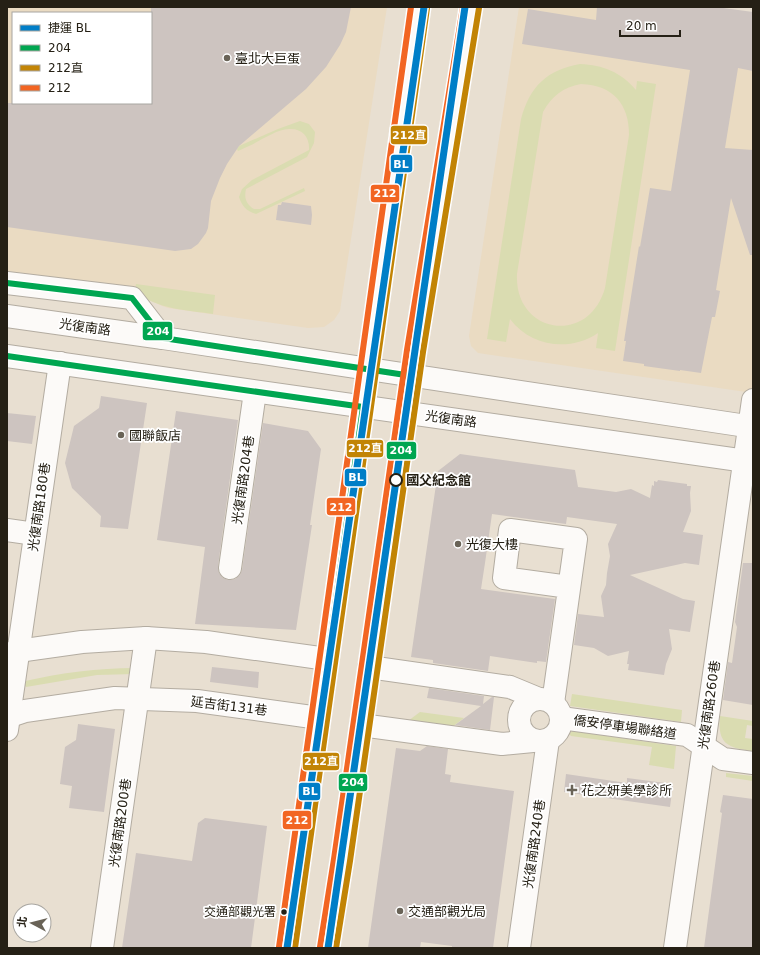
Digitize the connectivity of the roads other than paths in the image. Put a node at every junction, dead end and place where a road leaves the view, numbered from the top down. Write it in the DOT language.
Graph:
graph roads {
  1 [pos="419,7"];
  2 [pos="471,7"];
  3 [pos="7,283"];
  4 [pos="7,316"];
  5 [pos="163,338"];
  6 [pos="7,356"];
  7 [pos="60,363"];
  8 [pos="368,369"];
  9 [pos="412,376"];
  10 [pos="255,392"];
  11 [pos="753,400"];
  12 [pos="362,407"];
  13 [pos="406,413"];
  14 [pos="751,427"];
  15 [pos="748,462"];
  16 [pos="7,530"];
  17 [pos="35,534"];
  18 [pos="230,568"];
  19 [pos="569,587"];
  20 [pos="146,638"];
  21 [pos="13,653"];
  22 [pos="328,659"];
  23 [pos="369,668"];
  24 [pos="138,699"];
  25 [pos="551,707"];
  26 [pos="319,718"];
  27 [pos="8,721"];
  28 [pos="361,725"];
  29 [pos="541,741"];
  30 [pos="704,746"];
  31 [pos="753,763"];
  32 [pos="102,948"];
  33 [pos="287,948"];
  34 [pos="328,948"];
  35 [pos="519,948"];
  36 [pos="675,948"];
  1 -- 8 [label="main road"];
  2 -- 9 [label="main road"];
  3 -- 5 [label="main road"];
  4 -- 5 [label="main road, 光復南路"];
  5 -- 8 [label="main road, 光復南路"];
  6 -- 7 [label="main road, 光復南路"];
  7 -- 10 [label="main road, 光復南路"];
  7 -- 17 [label="main road, 光復南路180巷"];
  8 -- 9 [label="main road, 光復南路"];
  8 -- 12 [label="main road"];
  9 -- 13 [label="main road"];
  9 -- 14 [label="main road, 光復南路"];
  10 -- 12 [label="main road, 光復南路"];
  10 -- 18 [label="main road, 光復南路204巷"];
  11 -- 14 [label="main road, 光復南路260巷"];
  12 -- 13 [label="main road, 光復南路"];
  12 -- 22 [label="main road"];
  13 -- 15 [label="main road, 光復南路"];
  13 -- 23 [label="main road"];
  14 -- 15 [label="main road, 光復南路260巷"];
  15 -- 30 [label="main road, 光復南路260巷"];
  16 -- 17 [label="main road"];
  17 -- 21 [label="main road, 光復南路180巷"];
  19 -- 25 [label="main road"];
  20 -- 21 [label="main road"];
  20 -- 22 [label="main road"];
  20 -- 24 [label="main road"];
  21 -- 27 [label="main road, 延吉街131巷"];
  22 -- 26 [label="main road"];
  23 -- 25 [label="main road, 僑安停車場聯絡道"];
  23 -- 28 [label="main road"];
  24 -- 26 [label="main road, 延吉街131巷"];
  24 -- 27 [label="main road, 延吉街131巷"];
  24 -- 32 [label="main road, 光復南路200巷"];
  25 -- 29 [label="main road, 僑安停車場聯絡道"];
  25 -- 29 [label="main road"];
  25 -- 30 [label="main road, 僑安停車場聯絡道"];
  26 -- 33 [label="main road"];
  28 -- 29 [label="main road"];
  28 -- 34 [label="main road"];
  29 -- 35 [label="main road, 光復南路240巷"];
  30 -- 31 [label="main road, 僑安停車場聯絡道"];
  30 -- 36 [label="main road, 光復南路260巷"];
}
